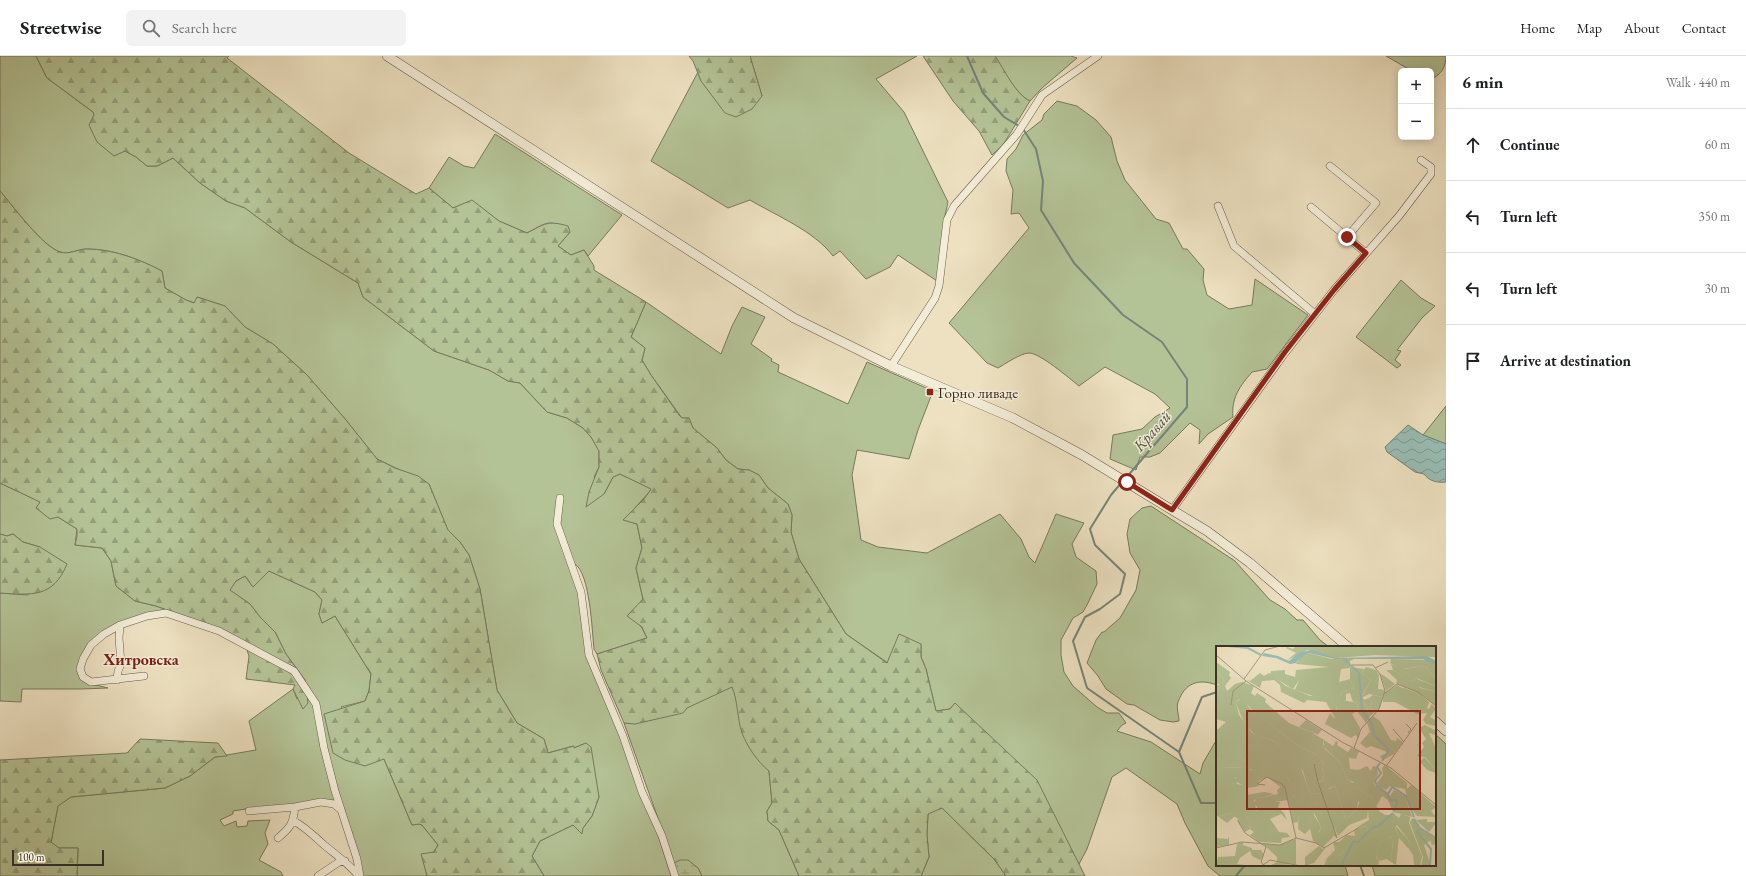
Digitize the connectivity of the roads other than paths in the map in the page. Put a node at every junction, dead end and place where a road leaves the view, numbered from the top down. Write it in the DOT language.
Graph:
graph roads {
  1 [pos="387,56"];
  2 [pos="1098,56"];
  3 [pos="1421,160"];
  4 [pos="1330,166"];
  5 [pos="1218,206"];
  6 [pos="1311,207"];
  7 [pos="1347,237"];
  8 [pos="1366,253"];
  9 [pos="1315,314"];
  10 [pos="891,366"];
  11 [pos="560,498"];
  12 [pos="1172,510"];
  13 [pos="120,625"];
  14 [pos="1347,646"];
  15 [pos="144,676"];
  16 [pos="117,680"];
  17 [pos="1436,722"];
  18 [pos="1446,731"];
  19 [pos="295,807"];
  20 [pos="249,811"];
  21 [pos="341,811"];
  22 [pos="294,821"];
  23 [pos="278,838"];
  24 [pos="345,861"];
  25 [pos="318,876"];
  26 [pos="360,876"];
  27 [pos="675,876"];
  1 -- 10 [label="street"];
  2 -- 10 [label="street"];
  3 -- 8 [label="street"];
  4 -- 7 [label="street"];
  5 -- 9 [label="street"];
  6 -- 7 [label="street"];
  7 -- 8 [label="street"];
  8 -- 9 [label="street"];
  9 -- 12 [label="street"];
  10 -- 12 [label="street"];
  11 -- 27 [label="street"];
  12 -- 14 [label="street"];
  13 -- 16 [label="street"];
  13 -- 16 [label="street"];
  13 -- 21 [label="street"];
  15 -- 16 [label="street"];
  17 -- 18 [label="street"];
  19 -- 20 [label="street"];
  19 -- 21 [label="street"];
  19 -- 22 [label="street"];
  21 -- 26 [label="street"];
  22 -- 23 [label="street"];
  22 -- 24 [label="street"];
  24 -- 25 [label="street"];
  24 -- 26 [label="street"];
}
